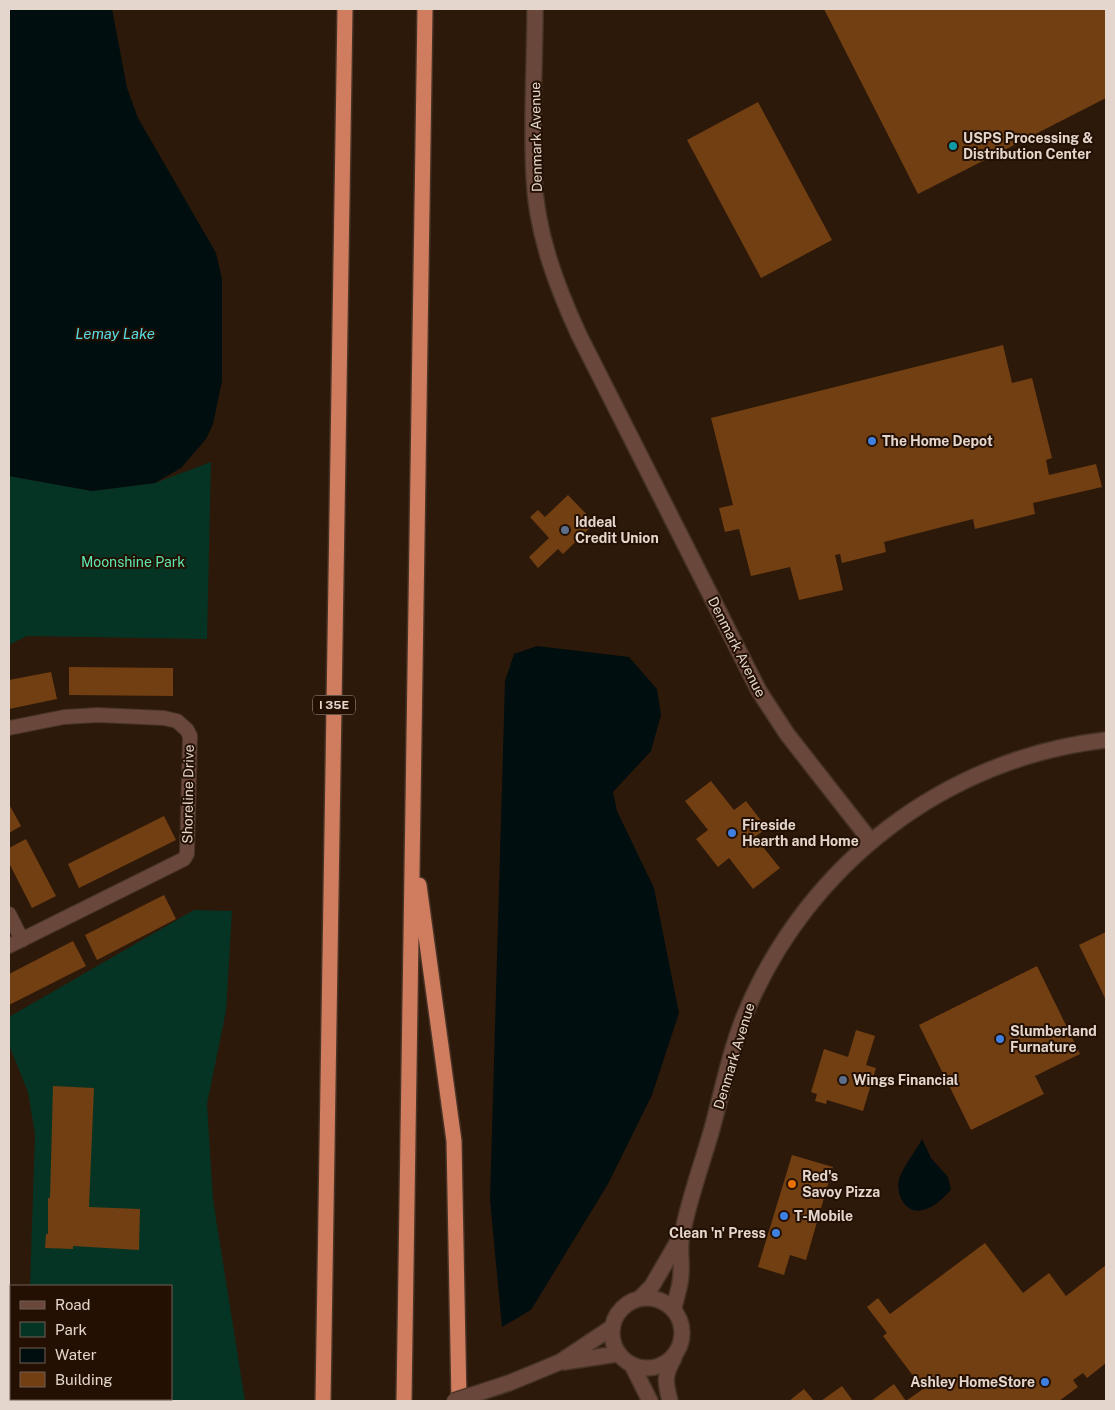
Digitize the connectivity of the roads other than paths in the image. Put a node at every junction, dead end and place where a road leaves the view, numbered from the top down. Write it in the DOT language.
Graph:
graph roads {
  1 [pos="346,9"];
  2 [pos="425,9"];
  3 [pos="535,9"];
  4 [pos="9,728"];
  5 [pos="1106,740"];
  6 [pos="413,836"];
  7 [pos="870,840"];
  8 [pos="9,914"];
  9 [pos="22,940"];
  10 [pos="9,946"];
  11 [pos="681,1236"];
  12 [pos="406,1255"];
  13 [pos="640,1299"];
  14 [pos="674,1308"];
  15 [pos="611,1328"];
  16 [pos="617,1354"];
  17 [pos="675,1357"];
  18 [pos="560,1362"];
  19 [pos="632,1365"];
  20 [pos="323,1401"];
  21 [pos="404,1401"];
  22 [pos="415,1401"];
  23 [pos="454,1401"];
  24 [pos="459,1401"];
  25 [pos="650,1401"];
  26 [pos="670,1401"];
  1 -- 20 [label="highway, I 35E"];
  2 -- 6 [label="highway"];
  3 -- 7 [label="street, Denmark Avenue"];
  4 -- 9 [label="street, Shoreline Drive"];
  5 -- 7 [label="street"];
  6 -- 12 [label="highway"];
  6 -- 24 [label="highway"];
  7 -- 11 [label="street, Denmark Avenue"];
  8 -- 9 [label="street"];
  9 -- 10 [label="street, Shoreline Drive"];
  11 -- 13 [label="street, Denmark Avenue"];
  11 -- 14 [label="street, Denmark Avenue"];
  12 -- 21 [label="highway"];
  12 -- 22 [label="highway"];
  13 -- 14 [label="street"];
  13 -- 15 [label="street"];
  14 -- 17 [label="street"];
  15 -- 16 [label="street"];
  15 -- 18 [label="street"];
  16 -- 18 [label="street"];
  16 -- 19 [label="street"];
  17 -- 19 [label="street"];
  17 -- 26 [label="street"];
  18 -- 23 [label="street, bridge"];
  19 -- 25 [label="street"];
}
